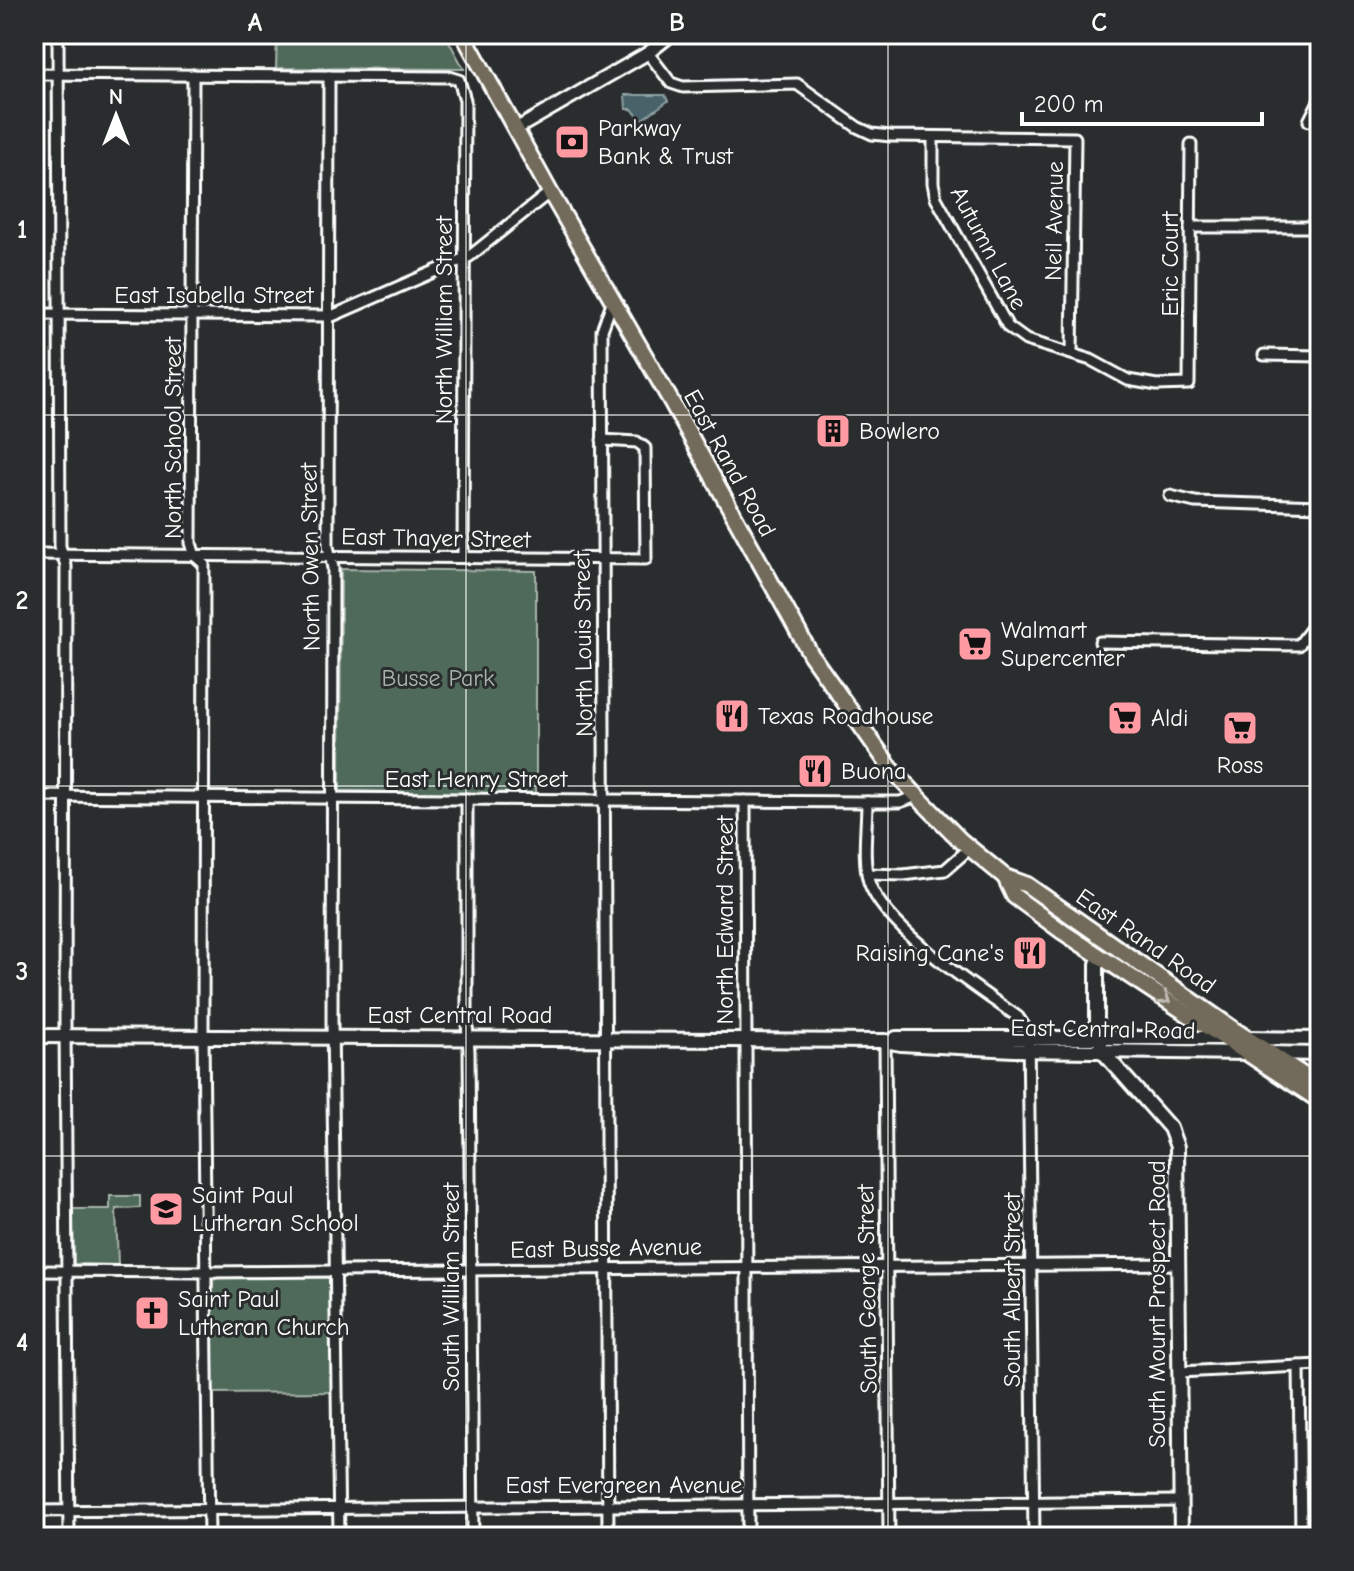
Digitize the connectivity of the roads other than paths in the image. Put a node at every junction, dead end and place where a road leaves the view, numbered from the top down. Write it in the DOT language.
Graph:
graph roads {
  1 [pos="58,34"];
  2 [pos="463,34"];
  3 [pos="672,34"];
  4 [pos="648,53"];
  5 [pos="34,74"];
  6 [pos="58,74"];
  7 [pos="193,75"];
  8 [pos="329,76"];
  9 [pos="1320,99"];
  10 [pos="1309,121"];
  11 [pos="516,129"];
  12 [pos="933,138"];
  13 [pos="1191,144"];
  14 [pos="550,192"];
  15 [pos="1190,227"];
  16 [pos="1320,227"];
  17 [pos="464,259"];
  18 [pos="613,300"];
  19 [pos="34,314"];
  20 [pos="59,314"];
  21 [pos="193,315"];
  22 [pos="328,316"];
  23 [pos="1072,353"];
  24 [pos="1264,355"];
  25 [pos="1320,356"];
  26 [pos="1189,384"];
  27 [pos="602,440"];
  28 [pos="1170,496"];
  29 [pos="1320,506"];
  30 [pos="34,554"];
  31 [pos="61,554"];
  32 [pos="195,556"];
  33 [pos="330,557"];
  34 [pos="463,557"];
  35 [pos="602,559"];
  36 [pos="1320,617"];
  37 [pos="1100,642"];
  38 [pos="34,796"];
  39 [pos="65,796"];
  40 [pos="204,796"];
  41 [pos="917,796"];
  42 [pos="332,798"];
  43 [pos="467,799"];
  44 [pos="605,800"];
  45 [pos="745,801"];
  46 [pos="867,802"];
  47 [pos="970,848"];
  48 [pos="868,874"];
  49 [pos="1005,877"];
  50 [pos="1100,956"];
  51 [pos="34,1036"];
  52 [pos="66,1036"];
  53 [pos="203,1036"];
  54 [pos="333,1037"];
  55 [pos="468,1037"];
  56 [pos="1098,1037"];
  57 [pos="605,1038"];
  58 [pos="1320,1039"];
  59 [pos="744,1040"];
  60 [pos="885,1041"];
  61 [pos="1029,1043"];
  62 [pos="1247,1046"];
  63 [pos="1102,1051"];
  64 [pos="1138,1051"];
  65 [pos="1320,1054"];
  66 [pos="1320,1063"];
  67 [pos="1320,1075"];
  68 [pos="1129,1082"];
  69 [pos="1320,1086"];
  70 [pos="1320,1101"];
  71 [pos="1178,1264"];
  72 [pos="1032,1265"];
  73 [pos="887,1266"];
  74 [pos="746,1267"];
  75 [pos="606,1269"];
  76 [pos="337,1270"];
  77 [pos="471,1270"];
  78 [pos="34,1271"];
  79 [pos="68,1271"];
  80 [pos="207,1272"];
  81 [pos="1320,1365"];
  82 [pos="1299,1366"];
  83 [pos="1179,1372"];
  84 [pos="1033,1501"];
  85 [pos="1180,1501"];
  86 [pos="889,1503"];
  87 [pos="748,1504"];
  88 [pos="473,1506"];
  89 [pos="607,1506"];
  90 [pos="339,1507"];
  91 [pos="209,1508"];
  92 [pos="34,1511"];
  93 [pos="69,1511"];
  94 [pos="69,1537"];
  95 [pos="209,1537"];
  96 [pos="339,1537"];
  97 [pos="473,1537"];
  98 [pos="608,1537"];
  99 [pos="748,1537"];
  100 [pos="889,1537"];
  101 [pos="1034,1537"];
  102 [pos="1181,1537"];
  103 [pos="1301,1537"];
  1 -- 6 [label="street"];
  2 -- 11 [label="main road, East Rand Road"];
  3 -- 4 [label="street"];
  4 -- 11 [label="street"];
  4 -- 12 [label="street"];
  5 -- 6 [label="street"];
  6 -- 7 [label="street"];
  6 -- 20 [label="street"];
  7 -- 8 [label="street"];
  7 -- 21 [label="street, North School Street"];
  8 -- 17 [label="street, North William Street"];
  8 -- 22 [label="street, North Owen Street"];
  9 -- 10 [label="street"];
  11 -- 14 [label="main road, East Rand Road"];
  12 -- 23 [label="street, Autumn Lane"];
  12 -- 23 [label="street, Neil Avenue"];
  13 -- 15 [label="street, Eric Court"];
  14 -- 17 [label="street, East Isabella Street"];
  14 -- 18 [label="main road, East Rand Road"];
  15 -- 16 [label="street"];
  15 -- 26 [label="street, Eric Court"];
  17 -- 22 [label="street, East Isabella Street"];
  17 -- 34 [label="street, North William Street"];
  18 -- 27 [label="street, North Louis Street"];
  18 -- 41 [label="main road, East Rand Road"];
  19 -- 20 [label="street, East Isabella Street"];
  20 -- 21 [label="street, East Isabella Street"];
  20 -- 31 [label="street"];
  21 -- 22 [label="street, East Isabella Street"];
  21 -- 32 [label="street, North School Street"];
  22 -- 33 [label="street, North Owen Street"];
  23 -- 26 [label="street, Autumn Lane"];
  24 -- 25 [label="street"];
  27 -- 35 [label="street, North Louis Street"];
  27 -- 35 [label="street, East Thayer Street"];
  28 -- 29 [label="street"];
  30 -- 31 [label="street, East Thayer Street"];
  31 -- 32 [label="street, East Thayer Street"];
  31 -- 39 [label="street"];
  32 -- 33 [label="street, East Thayer Street"];
  32 -- 40 [label="street, North School Street"];
  33 -- 34 [label="street, East Thayer Street"];
  33 -- 42 [label="street, North Owen Street"];
  34 -- 35 [label="street, East Thayer Street"];
  35 -- 44 [label="street, North Louis Street"];
  36 -- 37 [label="street"];
  38 -- 39 [label="street, East Henry Street"];
  39 -- 40 [label="street, East Henry Street"];
  39 -- 52 [label="street"];
  40 -- 42 [label="street, East Henry Street"];
  40 -- 53 [label="street, North School Street"];
  41 -- 46 [label="street, East Henry Street"];
  41 -- 47 [label="main road, East Rand Road"];
  42 -- 43 [label="street, East Henry Street"];
  42 -- 54 [label="street, North Owen Street"];
  43 -- 44 [label="street, East Henry Street"];
  43 -- 55 [label="street"];
  44 -- 45 [label="street, East Henry Street"];
  44 -- 57 [label="street, North Louis Street"];
  45 -- 46 [label="street, East Henry Street"];
  45 -- 59 [label="street, North Edward Street"];
  46 -- 48 [label="street"];
  47 -- 48 [label="street"];
  47 -- 49 [label="main road, East Rand Road"];
  48 -- 61 [label="street"];
  49 -- 50 [label="main road, East Rand Road"];
  49 -- 62 [label="main road, East Rand Road"];
  50 -- 56 [label="main road, South Mount Prospect Road"];
  50 -- 62 [label="main road, East Rand Road, one-way"];
  51 -- 52 [label="main road, East Central Road"];
  52 -- 53 [label="main road, East Central Road"];
  52 -- 79 [label="street"];
  53 -- 54 [label="main road, East Central Road"];
  53 -- 80 [label="street, North School Street"];
  54 -- 55 [label="main road, East Central Road"];
  54 -- 76 [label="street, North Owen Street"];
  55 -- 57 [label="main road, East Central Road"];
  55 -- 77 [label="street, South William Street"];
  56 -- 61 [label="main road, East Central Road"];
  56 -- 62 [label="main road, East Central Road"];
  56 -- 63 [label="main road, South Mount Prospect Road"];
  57 -- 59 [label="main road, East Central Road"];
  57 -- 75 [label="street, North Louis Street"];
  58 -- 62 [label="main road, East Central Road"];
  59 -- 60 [label="main road, East Central Road"];
  59 -- 74 [label="street, North Edward Street"];
  60 -- 61 [label="main road, East Central Road"];
  60 -- 73 [label="street, South George Street"];
  61 -- 63 [label="main road, East Central Road"];
  61 -- 72 [label="street, South Albert Street"];
  62 -- 64 [label="main road, East Central Road"];
  62 -- 65 [label="main road, East Central Road"];
  62 -- 69 [label="main road"];
  62 -- 70 [label="main road"];
  63 -- 64 [label="main road, East Central Road"];
  63 -- 68 [label="main road, South Mount Prospect Road"];
  64 -- 68 [label="main road"];
  66 -- 67 [label="main road"];
  68 -- 71 [label="main road, South Mount Prospect Road"];
  71 -- 72 [label="street, East Busse Avenue"];
  71 -- 83 [label="main road, South Mount Prospect Road"];
  72 -- 73 [label="street, East Busse Avenue"];
  72 -- 84 [label="street, South Albert Street"];
  73 -- 74 [label="street, East Busse Avenue"];
  73 -- 86 [label="street, South George Street"];
  74 -- 75 [label="street, East Busse Avenue"];
  74 -- 87 [label="street, North Edward Street"];
  75 -- 77 [label="street, East Busse Avenue"];
  75 -- 89 [label="street, North Louis Street"];
  76 -- 77 [label="street, East Busse Avenue"];
  76 -- 80 [label="street, East Busse Avenue"];
  76 -- 90 [label="street, North Owen Street"];
  77 -- 88 [label="street, South William Street"];
  78 -- 79 [label="street, East Busse Avenue"];
  79 -- 80 [label="street, East Busse Avenue"];
  79 -- 93 [label="street"];
  80 -- 91 [label="street, North School Street"];
  81 -- 82 [label="street"];
  82 -- 83 [label="street"];
  82 -- 103 [label="street"];
  83 -- 85 [label="main road, South Mount Prospect Road"];
  84 -- 85 [label="street, East Evergreen Avenue"];
  84 -- 86 [label="street, East Evergreen Avenue"];
  84 -- 101 [label="street, South Albert Street"];
  85 -- 102 [label="main road, South Mount Prospect Road"];
  86 -- 87 [label="street, East Evergreen Avenue"];
  86 -- 100 [label="street, South George Street"];
  87 -- 89 [label="street, East Evergreen Avenue"];
  87 -- 99 [label="street, North Edward Street"];
  88 -- 89 [label="street, East Evergreen Avenue"];
  88 -- 90 [label="street, East Evergreen Avenue"];
  88 -- 97 [label="street, South William Street"];
  89 -- 98 [label="street, North Louis Street"];
  90 -- 91 [label="street, East Evergreen Avenue"];
  90 -- 96 [label="street, North Owen Street"];
  91 -- 93 [label="street, East Evergreen Avenue"];
  91 -- 95 [label="street, North School Street"];
  92 -- 93 [label="street, East Evergreen Avenue"];
  93 -- 94 [label="street"];
}
